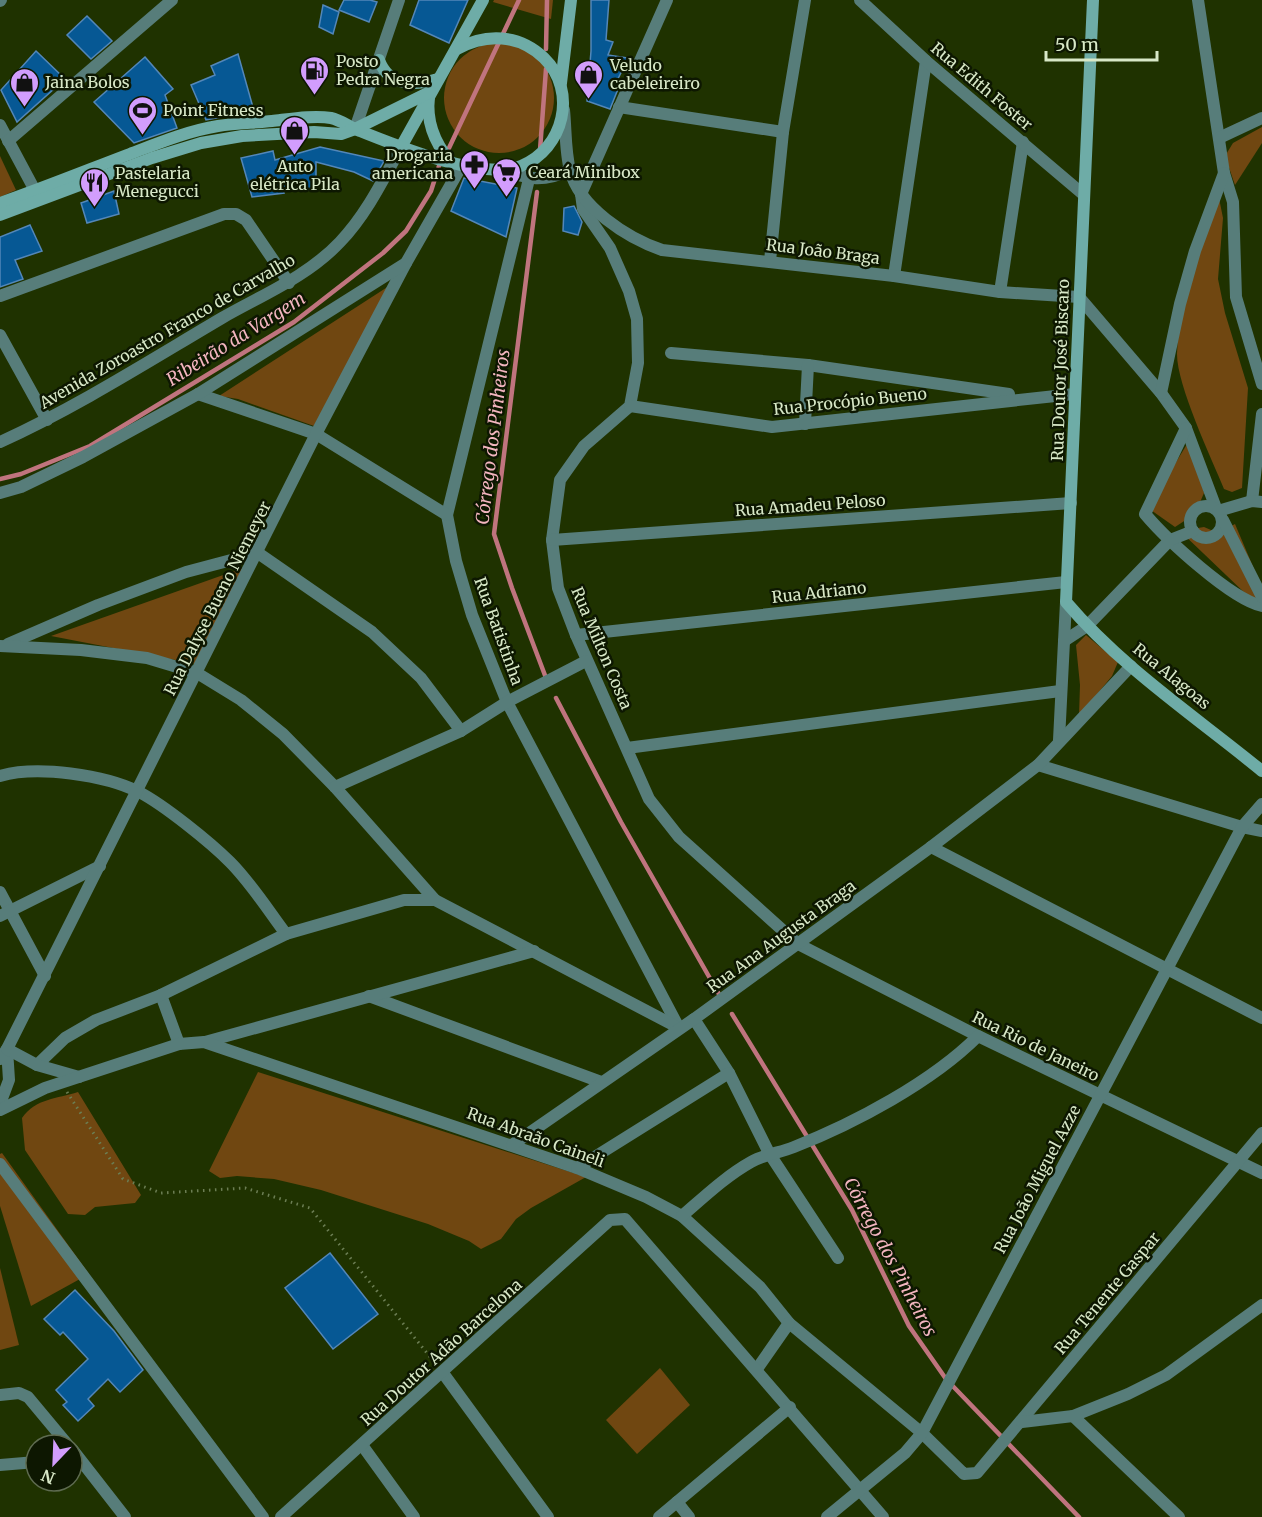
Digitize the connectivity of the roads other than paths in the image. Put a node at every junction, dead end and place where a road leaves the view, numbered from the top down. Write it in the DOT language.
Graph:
graph roads {
  1 [pos="172,0"];
  2 [pos="399,0"];
  3 [pos="483,0"];
  4 [pos="571,0"];
  5 [pos="667,0"];
  6 [pos="805,0"];
  7 [pos="860,0"];
  8 [pos="1093,0"];
  9 [pos="1198,0"];
  10 [pos="457,49"];
  11 [pos="379,60"];
  12 [pos="926,61"];
  13 [pos="438,79"];
  14 [pos="560,84"];
  15 [pos="430,92"];
  16 [pos="619,107"];
  17 [pos="564,110"];
  18 [pos="1262,118"];
  19 [pos="0,125"];
  20 [pos="355,129"];
  21 [pos="783,132"];
  22 [pos="1219,138"];
  23 [pos="8,141"];
  24 [pos="1023,142"];
  25 [pos="401,147"];
  26 [pos="462,165"];
  27 [pos="497,169"];
  28 [pos="570,170"];
  29 [pos="590,172"];
  30 [pos="1224,173"];
  31 [pos="529,179"];
  32 [pos="581,194"];
  33 [pos="1084,195"];
  34 [pos="38,196"];
  35 [pos="0,203"];
  36 [pos="0,215"];
  37 [pos="770,261"];
  38 [pos="406,263"];
  39 [pos="894,276"];
  40 [pos="289,283"];
  41 [pos="1000,292"];
  42 [pos="0,296"];
  43 [pos="1079,297"];
  44 [pos="0,335"];
  45 [pos="671,352"];
  46 [pos="808,365"];
  47 [pos="1262,382"];
  48 [pos="1161,393"];
  49 [pos="198,394"];
  50 [pos="1074,394"];
  51 [pos="1027,397"];
  52 [pos="630,406"];
  53 [pos="1262,414"];
  54 [pos="47,420"];
  55 [pos="805,424"];
  56 [pos="1186,428"];
  57 [pos="316,434"];
  58 [pos="0,442"];
  59 [pos="0,493"];
  60 [pos="1257,501"];
  61 [pos="1071,502"];
  62 [pos="1219,513"];
  63 [pos="447,515"];
  64 [pos="1193,531"];
  65 [pos="552,540"];
  66 [pos="1170,540"];
  67 [pos="258,553"];
  68 [pos="1066,582"];
  69 [pos="1262,597"];
  70 [pos="1066,602"];
  71 [pos="1262,606"];
  72 [pos="1087,626"];
  73 [pos="576,635"];
  74 [pos="1064,641"];
  75 [pos="3,646"];
  76 [pos="586,661"];
  77 [pos="1131,666"];
  78 [pos="197,674"];
  79 [pos="1060,691"];
  80 [pos="507,702"];
  81 [pos="461,731"];
  82 [pos="1059,740"];
  83 [pos="627,748"];
  84 [pos="1038,765"];
  85 [pos="1262,771"];
  86 [pos="0,776"];
  87 [pos="335,787"];
  88 [pos="139,792"];
  89 [pos="1262,804"];
  90 [pos="1242,827"];
  91 [pos="1262,831"];
  92 [pos="931,847"];
  93 [pos="100,866"];
  94 [pos="0,892"];
  95 [pos="435,900"];
  96 [pos="5,913"];
  97 [pos="286,934"];
  98 [pos="798,944"];
  99 [pos="534,951"];
  100 [pos="1166,970"];
  101 [pos="45,976"];
  102 [pos="161,995"];
  103 [pos="369,996"];
  104 [pos="1262,1018"];
  105 [pos="694,1019"];
  106 [pos="679,1028"];
  107 [pos="978,1036"];
  108 [pos="204,1042"];
  109 [pos="179,1044"];
  110 [pos="4,1054"];
  111 [pos="37,1065"];
  112 [pos="729,1073"];
  113 [pos="80,1077"];
  114 [pos="601,1082"];
  115 [pos="1100,1095"];
  116 [pos="0,1104"];
  117 [pos="0,1110"];
  118 [pos="1262,1133"];
  119 [pos="512,1144"];
  120 [pos="772,1152"];
  121 [pos="1238,1162"];
  122 [pos="0,1164"];
  123 [pos="577,1168"];
  124 [pos="1262,1173"];
  125 [pos="682,1216"];
  126 [pos="838,1258"];
  127 [pos="1262,1305"];
  128 [pos="789,1323"];
  129 [pos="757,1369"];
  130 [pos="443,1373"];
  131 [pos="0,1395"];
  132 [pos="790,1407"];
  133 [pos="1073,1416"];
  134 [pos="1022,1422"];
  135 [pos="58,1433"];
  136 [pos="922,1433"];
  137 [pos="362,1445"];
  138 [pos="24,1463"];
  139 [pos="0,1465"];
  140 [pos="84,1467"];
  141 [pos="977,1473"];
  142 [pos="860,1490"];
  143 [pos="677,1502"];
  144 [pos="125,1517"];
  145 [pos="263,1517"];
  146 [pos="281,1517"];
  147 [pos="414,1517"];
  148 [pos="548,1517"];
  149 [pos="659,1517"];
  150 [pos="690,1517"];
  151 [pos="827,1517"];
  152 [pos="883,1517"];
  153 [pos="1179,1517"];
  1 -- 23 [label="street"];
  2 -- 11 [label="street"];
  3 -- 10 [label="main road"];
  4 -- 14 [label="main road"];
  5 -- 16 [label="street"];
  6 -- 21 [label="street"];
  7 -- 12 [label="street, Rua Edith Foster"];
  8 -- 33 [label="main road, Rua Doutor José Biscaro"];
  9 -- 22 [label="street"];
  10 -- 13 [label="main road"];
  10 -- 14 [label="main road"];
  11 -- 13 [label="main road"];
  11 -- 20 [label="street"];
  12 -- 24 [label="street, Rua Edith Foster"];
  12 -- 39 [label="street"];
  13 -- 15 [label="main road"];
  14 -- 17 [label="main road"];
  15 -- 20 [label="main road"];
  15 -- 25 [label="main road"];
  15 -- 26 [label="main road"];
  16 -- 21 [label="street"];
  16 -- 29 [label="street"];
  17 -- 27 [label="main road"];
  17 -- 28 [label="street"];
  18 -- 22 [label="street"];
  19 -- 23 [label="street"];
  20 -- 25 [label="main road"];
  20 -- 34 [label="main road"];
  21 -- 37 [label="street"];
  22 -- 30 [label="street"];
  23 -- 34 [label="street"];
  24 -- 33 [label="street, Rua Edith Foster"];
  24 -- 41 [label="street"];
  25 -- 26 [label="main road"];
  25 -- 40 [label="street, Avenida Zoroastro Franco de Carvalho"];
  26 -- 27 [label="main road"];
  26 -- 38 [label="street, Rua Dalyse Bueno Niemeyer"];
  27 -- 31 [label="street"];
  28 -- 29 [label="street"];
  28 -- 31 [label="street"];
  28 -- 32 [label="street"];
  29 -- 32 [label="street"];
  30 -- 47 [label="street"];
  30 -- 48 [label="street"];
  31 -- 63 [label="street, Rua Batistinha"];
  32 -- 37 [label="street, Rua João Braga"];
  32 -- 52 [label="street"];
  33 -- 43 [label="main road, Rua Doutor José Biscaro"];
  34 -- 35 [label="main road"];
  34 -- 36 [label="main road"];
  37 -- 39 [label="street, Rua João Braga"];
  38 -- 49 [label="street"];
  38 -- 57 [label="street, Rua Dalyse Bueno Niemeyer"];
  39 -- 41 [label="street, Rua João Braga"];
  40 -- 42 [label="street"];
  40 -- 54 [label="street, Avenida Zoroastro Franco de Carvalho"];
  41 -- 43 [label="street, Rua João Braga"];
  43 -- 48 [label="street"];
  43 -- 50 [label="main road, Rua Doutor José Biscaro"];
  44 -- 54 [label="street"];
  45 -- 46 [label="street"];
  46 -- 51 [label="street"];
  46 -- 55 [label="street"];
  48 -- 56 [label="street"];
  49 -- 57 [label="street"];
  49 -- 59 [label="street"];
  50 -- 51 [label="street, Rua Procópio Bueno"];
  50 -- 61 [label="main road, Rua Doutor José Biscaro"];
  51 -- 55 [label="street, Rua Procópio Bueno"];
  52 -- 55 [label="street, Rua Procópio Bueno"];
  52 -- 65 [label="street, Rua Milton Costa"];
  53 -- 60 [label="street"];
  54 -- 58 [label="street, Avenida Zoroastro Franco de Carvalho"];
  56 -- 62 [label="street"];
  56 -- 66 [label="street"];
  57 -- 63 [label="street"];
  57 -- 67 [label="street, Rua Dalyse Bueno Niemeyer"];
  60 -- 62 [label="street"];
  61 -- 65 [label="street, Rua Amadeu Peloso"];
  61 -- 68 [label="main road, Rua Doutor José Biscaro"];
  62 -- 64 [label="street"];
  62 -- 64 [label="street"];
  62 -- 69 [label="street"];
  63 -- 80 [label="street, Rua Batistinha"];
  64 -- 66 [label="street"];
  65 -- 73 [label="street, Rua Milton Costa"];
  66 -- 71 [label="street"];
  66 -- 72 [label="street"];
  67 -- 75 [label="street"];
  67 -- 78 [label="street, Rua Dalyse Bueno Niemeyer"];
  67 -- 81 [label="street"];
  68 -- 70 [label="main road, Rua Doutor José Biscaro"];
  68 -- 73 [label="street, Rua Adriano"];
  70 -- 72 [label="main road, Rua Alagoas"];
  70 -- 74 [label="street, Rua Doutor José Biscaro"];
  72 -- 74 [label="street"];
  72 -- 77 [label="main road, Rua Alagoas"];
  73 -- 76 [label="street, Rua Milton Costa"];
  74 -- 79 [label="street, Rua Doutor José Biscaro"];
  75 -- 78 [label="street"];
  76 -- 80 [label="street"];
  76 -- 83 [label="street, Rua Milton Costa"];
  77 -- 82 [label="street, Rua Ana Augusta Braga"];
  77 -- 85 [label="main road, Rua Alagoas"];
  78 -- 87 [label="street"];
  78 -- 88 [label="street, Rua Dalyse Bueno Niemeyer"];
  79 -- 82 [label="street, Rua Doutor José Biscaro"];
  79 -- 83 [label="street"];
  80 -- 81 [label="street"];
  80 -- 106 [label="street, Rua Batistinha"];
  81 -- 87 [label="street"];
  82 -- 84 [label="street, Rua Ana Augusta Braga"];
  83 -- 98 [label="street, Rua Milton Costa"];
  84 -- 90 [label="street"];
  84 -- 92 [label="street, Rua Ana Augusta Braga"];
  86 -- 88 [label="street"];
  87 -- 95 [label="street"];
  88 -- 93 [label="street, Rua Dalyse Bueno Niemeyer"];
  88 -- 97 [label="street"];
  89 -- 90 [label="street"];
  90 -- 91 [label="street"];
  90 -- 100 [label="street, Rua João Miguel Azze"];
  92 -- 98 [label="street, Rua Ana Augusta Braga"];
  92 -- 100 [label="street"];
  93 -- 96 [label="street"];
  93 -- 101 [label="street, Rua Dalyse Bueno Niemeyer"];
  94 -- 96 [label="street"];
  95 -- 97 [label="street"];
  95 -- 99 [label="street"];
  96 -- 101 [label="street"];
  97 -- 102 [label="street"];
  98 -- 105 [label="street, Rua Ana Augusta Braga"];
  98 -- 107 [label="street, Rua Rio de Janeiro"];
  99 -- 103 [label="street"];
  99 -- 106 [label="street"];
  100 -- 104 [label="street"];
  100 -- 115 [label="street, Rua João Miguel Azze"];
  101 -- 110 [label="street, Rua Dalyse Bueno Niemeyer"];
  102 -- 109 [label="street"];
  102 -- 111 [label="street"];
  103 -- 108 [label="street"];
  103 -- 114 [label="street"];
  105 -- 106 [label="street, Rua Ana Augusta Braga"];
  105 -- 112 [label="street"];
  106 -- 114 [label="street, Rua Ana Augusta Braga"];
  107 -- 115 [label="street, Rua Rio de Janeiro"];
  107 -- 120 [label="street"];
  108 -- 109 [label="street, Rua Abraão Caineli"];
  108 -- 119 [label="street, Rua Abraão Caineli"];
  109 -- 113 [label="street, Rua Abraão Caineli"];
  110 -- 111 [label="street"];
  110 -- 116 [label="street, Rua Dalyse Bueno Niemeyer"];
  111 -- 113 [label="street"];
  112 -- 120 [label="street"];
  112 -- 123 [label="street"];
  113 -- 117 [label="street, Rua Abraão Caineli"];
  114 -- 119 [label="street, Rua Ana Augusta Braga"];
  115 -- 121 [label="street, Rua Rio de Janeiro"];
  115 -- 136 [label="street, Rua João Miguel Azze"];
  118 -- 121 [label="street, Rua Tenente Gaspar"];
  119 -- 123 [label="street, Rua Abraão Caineli"];
  120 -- 125 [label="street"];
  120 -- 126 [label="street"];
  121 -- 124 [label="street, Rua Rio de Janeiro"];
  121 -- 134 [label="street, Rua Tenente Gaspar"];
  122 -- 145 [label="street"];
  123 -- 125 [label="street, Rua Abraão Caineli"];
  125 -- 128 [label="street, Rua Abraão Caineli"];
  127 -- 133 [label="street"];
  128 -- 129 [label="street"];
  128 -- 136 [label="street, Rua Abraão Caineli"];
  129 -- 130 [label="street, Rua Doutor Adão Barcelona"];
  129 -- 132 [label="street"];
  130 -- 137 [label="street, Rua Doutor Adão Barcelona"];
  130 -- 148 [label="street"];
  131 -- 135 [label="street"];
  132 -- 142 [label="street"];
  132 -- 143 [label="street"];
  133 -- 134 [label="street"];
  133 -- 153 [label="street"];
  134 -- 141 [label="street, Rua Tenente Gaspar"];
  136 -- 141 [label="street, Rua Abraão Caineli"];
  136 -- 142 [label="street, Rua João Miguel Azze"];
  137 -- 146 [label="street, Rua Doutor Adão Barcelona"];
  137 -- 147 [label="street"];
  138 -- 139 [label="street"];
  140 -- 144 [label="street"];
  142 -- 151 [label="street, Rua João Miguel Azze"];
  142 -- 152 [label="street"];
  143 -- 149 [label="street"];
  143 -- 150 [label="street"];
}
